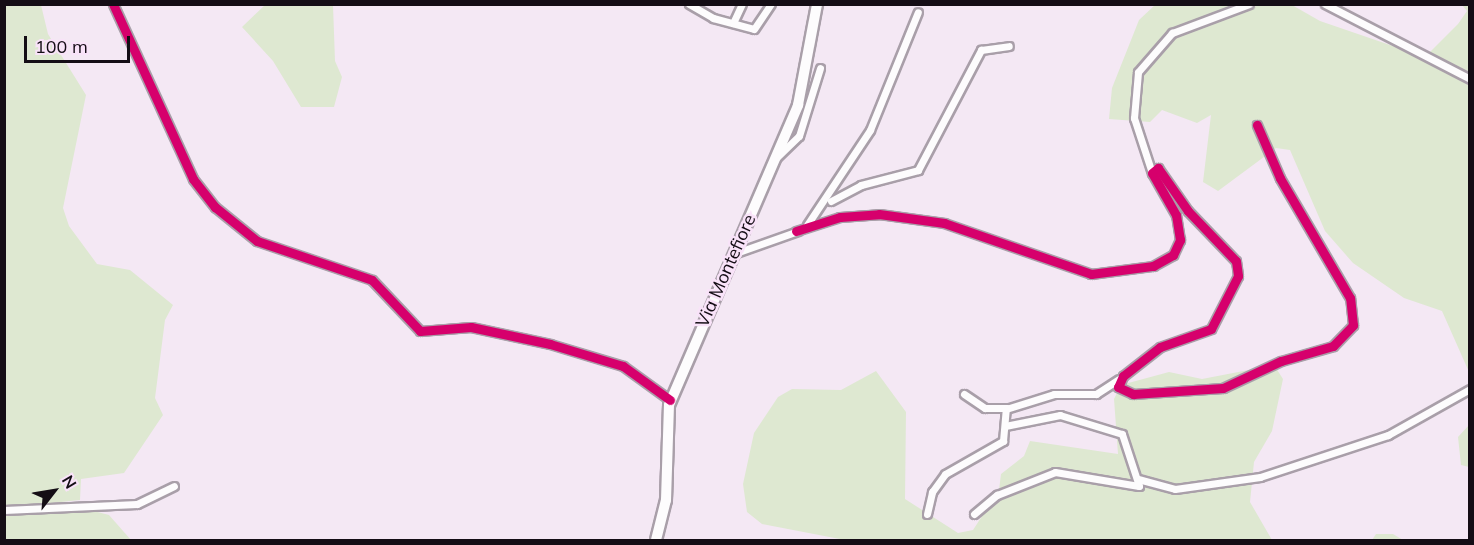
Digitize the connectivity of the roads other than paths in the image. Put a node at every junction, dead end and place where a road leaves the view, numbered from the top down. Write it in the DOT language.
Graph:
graph roads {
  1 [pos="113,4"];
  2 [pos="689,4"];
  3 [pos="742,4"];
  4 [pos="771,4"];
  5 [pos="817,4"];
  6 [pos="1249,4"];
  7 [pos="1325,4"];
  8 [pos="918,12"];
  9 [pos="733,23"];
  10 [pos="1009,46"];
  11 [pos="820,68"];
  12 [pos="1470,79"];
  13 [pos="1257,125"];
  14 [pos="775,159"];
  15 [pos="1152,173"];
  16 [pos="826,204"];
  17 [pos="796,231"];
  18 [pos="733,254"];
  19 [pos="1126,373"];
  20 [pos="1470,389"];
  21 [pos="964,394"];
  22 [pos="670,400"];
  23 [pos="1007,408"];
  24 [pos="1005,426"];
  25 [pos="1138,479"];
  26 [pos="174,486"];
  27 [pos="4,510"];
  28 [pos="927,514"];
  29 [pos="974,514"];
  30 [pos="656,540"];
  1 -- 22 [label="street"];
  2 -- 9 [label="street"];
  3 -- 9 [label="street"];
  4 -- 9 [label="street"];
  5 -- 14 [label="main road, Via Montefiore"];
  6 -- 15 [label="street"];
  7 -- 12 [label="street"];
  8 -- 16 [label="street"];
  10 -- 16 [label="street"];
  11 -- 14 [label="street"];
  13 -- 19 [label="street"];
  14 -- 18 [label="main road, Via Montefiore"];
  15 -- 17 [label="street"];
  15 -- 19 [label="street"];
  16 -- 17 [label="street"];
  17 -- 18 [label="street"];
  18 -- 22 [label="main road, Via Montefiore"];
  19 -- 23 [label="street"];
  20 -- 25 [label="street"];
  21 -- 23 [label="street"];
  22 -- 30 [label="main road, Via Montefiore"];
  23 -- 24 [label="street"];
  24 -- 25 [label="street"];
  24 -- 28 [label="street"];
  25 -- 29 [label="street"];
  26 -- 27 [label="street"];
}
